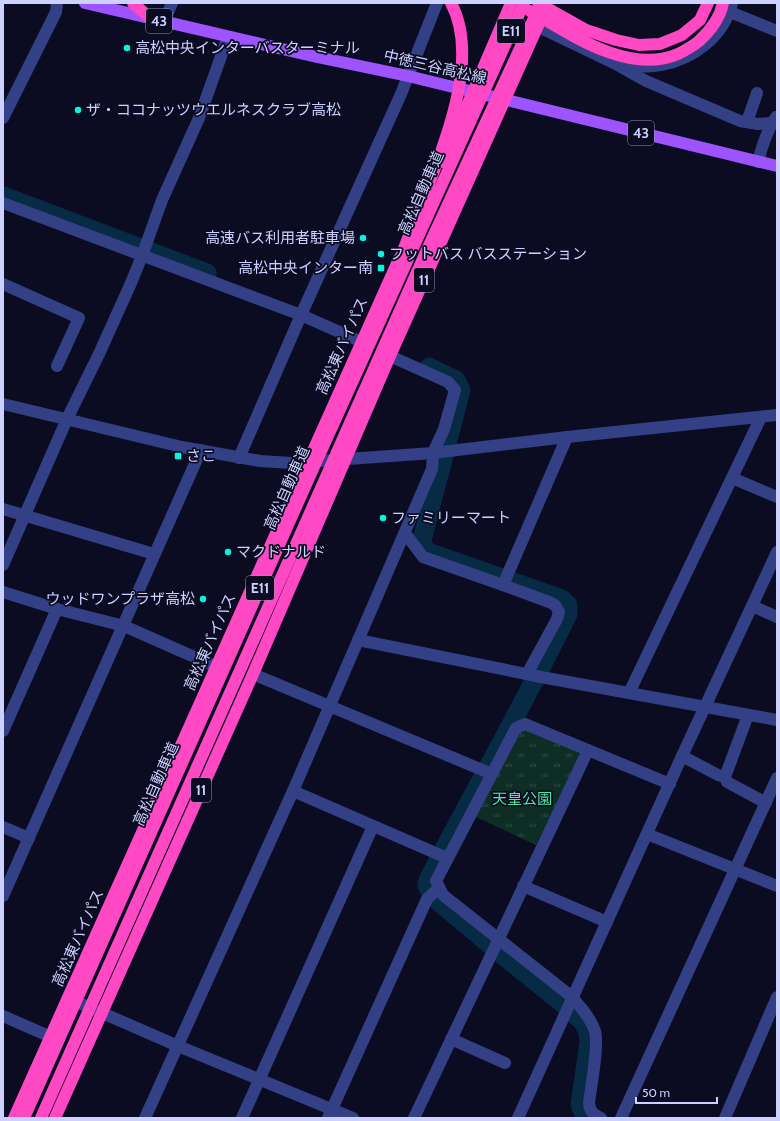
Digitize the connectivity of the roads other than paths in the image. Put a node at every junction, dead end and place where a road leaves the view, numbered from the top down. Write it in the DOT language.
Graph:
graph roads {
  1 [pos="57,3"];
  2 [pos="85,3"];
  3 [pos="133,3"];
  4 [pos="172,3"];
  5 [pos="437,3"];
  6 [pos="451,3"];
  7 [pos="511,3"];
  8 [pos="516,3"];
  9 [pos="524,3"];
  10 [pos="538,3"];
  11 [pos="541,3"];
  12 [pos="548,3"];
  13 [pos="708,3"];
  14 [pos="728,6"];
  15 [pos="151,19"];
  16 [pos="164,22"];
  17 [pos="538,26"];
  18 [pos="777,31"];
  19 [pos="228,37"];
  20 [pos="616,64"];
  21 [pos="408,76"];
  22 [pos="474,92"];
  23 [pos="757,93"];
  24 [pos="505,99"];
  25 [pos="3,118"];
  26 [pos="775,119"];
  27 [pos="747,122"];
  28 [pos="758,162"];
  29 [pos="777,166"];
  30 [pos="3,203"];
  31 [pos="144,252"];
  32 [pos="3,284"];
  33 [pos="303,312"];
  34 [pos="362,342"];
  35 [pos="390,356"];
  36 [pos="57,366"];
  37 [pos="349,391"];
  38 [pos="3,404"];
  39 [pos="777,415"];
  40 [pos="761,417"];
  41 [pos="67,419"];
  42 [pos="567,437"];
  43 [pos="201,450"];
  44 [pos="436,453"];
  45 [pos="239,458"];
  46 [pos="344,460"];
  47 [pos="307,463"];
  48 [pos="732,478"];
  49 [pos="777,498"];
  50 [pos="3,509"];
  51 [pos="24,515"];
  52 [pos="405,533"];
  53 [pos="777,552"];
  54 [pos="154,554"];
  55 [pos="3,565"];
  56 [pos="505,581"];
  57 [pos="3,592"];
  58 [pos="752,606"];
  59 [pos="57,609"];
  60 [pos="777,617"];
  61 [pos="124,626"];
  62 [pos="358,640"];
  63 [pos="217,667"];
  64 [pos="253,674"];
  65 [pos="533,676"];
  66 [pos="629,693"];
  67 [pos="330,706"];
  68 [pos="706,707"];
  69 [pos="748,715"];
  70 [pos="777,720"];
  71 [pos="3,730"];
  72 [pos="588,750"];
  73 [pos="682,756"];
  74 [pos="487,772"];
  75 [pos="726,777"];
  76 [pos="777,779"];
  77 [pos="670,784"];
  78 [pos="292,791"];
  79 [pos="766,803"];
  80 [pos="373,826"];
  81 [pos="3,827"];
  82 [pos="647,834"];
  83 [pos="29,838"];
  84 [pos="443,856"];
  85 [pos="734,869"];
  86 [pos="523,886"];
  87 [pos="777,886"];
  88 [pos="437,889"];
  89 [pos="3,896"];
  90 [pos="607,922"];
  91 [pos="495,945"];
  92 [pos="777,997"];
  93 [pos="68,998"];
  94 [pos="569,1005"];
  95 [pos="102,1014"];
  96 [pos="3,1016"];
  97 [pos="51,1037"];
  98 [pos="450,1039"];
  99 [pos="178,1046"];
  100 [pos="505,1063"];
  101 [pos="260,1079"];
  102 [pos="330,1114"];
  103 [pos="14,1118"];
  104 [pos="24,1118"];
  105 [pos="41,1118"];
  106 [pos="55,1118"];
  107 [pos="145,1118"];
  108 [pos="242,1118"];
  109 [pos="353,1118"];
  110 [pos="414,1118"];
  111 [pos="518,1118"];
  112 [pos="600,1118"];
  113 [pos="620,1118"];
  114 [pos="725,1118"];
  1 -- 25 [label="street"];
  2 -- 15 [label="main road, 中徳三谷高松線 / 43"];
  3 -- 15 [label="highway"];
  4 -- 16 [label="street"];
  5 -- 21 [label="street"];
  6 -- 37 [label="highway, bridge"];
  7 -- 22 [label="highway, 高松東バイパス / 11"];
  8 -- 14 [label="highway, bridge"];
  9 -- 37 [label="highway, 高松自動車道 / E11, bridge"];
  10 -- 13 [label="highway, bridge"];
  11 -- 105 [label="highway, 高松自動車道 / E11, bridge"];
  12 -- 17 [label="highway, 11"];
  14 -- 18 [label="street"];
  14 -- 20 [label="street"];
  15 -- 16 [label="main road, 中徳三谷高松線 / 43"];
  16 -- 19 [label="main road, 中徳三谷高松線 / 43"];
  17 -- 20 [label="street"];
  17 -- 24 [label="highway, 11"];
  19 -- 21 [label="main road, 中徳三谷高松線 / 43"];
  19 -- 31 [label="street"];
  20 -- 27 [label="street"];
  21 -- 22 [label="main road, 中徳三谷高松線 / 43"];
  21 -- 33 [label="street"];
  22 -- 24 [label="main road, 中徳三谷高松線 / 43"];
  22 -- 34 [label="highway, 高松東バイパス / 11"];
  23 -- 27 [label="street"];
  24 -- 28 [label="main road, 中徳三谷高松線 / 43"];
  24 -- 35 [label="highway, 11"];
  26 -- 27 [label="street"];
  26 -- 28 [label="street"];
  28 -- 29 [label="main road, 中徳三谷高松線 / 43"];
  30 -- 31 [label="street"];
  31 -- 33 [label="street"];
  31 -- 41 [label="street"];
  32 -- 36 [label="street"];
  33 -- 34 [label="street"];
  33 -- 45 [label="street"];
  34 -- 47 [label="highway, 高松東バイパス / 11"];
  35 -- 44 [label="street"];
  35 -- 46 [label="highway, 11"];
  37 -- 104 [label="highway, 高松自動車道 / E11, bridge"];
  38 -- 41 [label="street"];
  39 -- 40 [label="street"];
  40 -- 42 [label="street"];
  40 -- 48 [label="street"];
  41 -- 43 [label="street"];
  41 -- 51 [label="street"];
  42 -- 44 [label="street"];
  42 -- 56 [label="street"];
  43 -- 45 [label="street"];
  43 -- 54 [label="street"];
  44 -- 46 [label="street"];
  44 -- 52 [label="street"];
  45 -- 47 [label="street"];
  46 -- 47 [label="street"];
  46 -- 64 [label="highway, 11"];
  47 -- 63 [label="highway, 高松東バイパス / 11"];
  48 -- 49 [label="street"];
  48 -- 66 [label="street"];
  50 -- 51 [label="street"];
  51 -- 54 [label="street"];
  51 -- 55 [label="street"];
  52 -- 56 [label="street"];
  52 -- 62 [label="street"];
  53 -- 58 [label="street"];
  54 -- 61 [label="street"];
  56 -- 65 [label="street"];
  57 -- 59 [label="street"];
  58 -- 60 [label="street"];
  58 -- 68 [label="street"];
  59 -- 61 [label="street"];
  59 -- 71 [label="street"];
  61 -- 63 [label="street"];
  61 -- 83 [label="street"];
  62 -- 65 [label="street"];
  62 -- 67 [label="street"];
  63 -- 93 [label="highway, 高松東バイパス / 11"];
  64 -- 67 [label="street"];
  64 -- 95 [label="highway, 11"];
  65 -- 66 [label="street"];
  66 -- 68 [label="street"];
  67 -- 74 [label="street"];
  67 -- 78 [label="street"];
  68 -- 69 [label="street"];
  68 -- 73 [label="street"];
  69 -- 70 [label="street"];
  69 -- 75 [label="street"];
  72 -- 74 [label="street"];
  72 -- 77 [label="street"];
  72 -- 86 [label="street"];
  73 -- 75 [label="street"];
  73 -- 77 [label="street"];
  74 -- 84 [label="street"];
  75 -- 79 [label="street"];
  76 -- 79 [label="street"];
  77 -- 82 [label="street"];
  78 -- 80 [label="street"];
  78 -- 99 [label="street"];
  79 -- 85 [label="street"];
  80 -- 84 [label="street"];
  80 -- 101 [label="street"];
  81 -- 83 [label="street"];
  82 -- 85 [label="street"];
  82 -- 90 [label="street"];
  83 -- 89 [label="street"];
  84 -- 88 [label="street"];
  85 -- 87 [label="street"];
  85 -- 113 [label="street"];
  86 -- 90 [label="street"];
  86 -- 91 [label="street"];
  88 -- 91 [label="street"];
  88 -- 102 [label="street"];
  90 -- 94 [label="street"];
  91 -- 94 [label="street"];
  91 -- 98 [label="street"];
  92 -- 114 [label="street"];
  93 -- 95 [label="street"];
  93 -- 97 [label="highway, 高松東バイパス / 11"];
  94 -- 111 [label="street"];
  94 -- 112 [label="street"];
  95 -- 99 [label="street"];
  95 -- 106 [label="highway, 11"];
  96 -- 97 [label="street"];
  97 -- 103 [label="highway, 高松東バイパス / 11"];
  98 -- 100 [label="street"];
  98 -- 110 [label="street"];
  99 -- 101 [label="street"];
  99 -- 107 [label="street"];
  101 -- 102 [label="street"];
  101 -- 108 [label="street"];
  102 -- 109 [label="street"];
}
